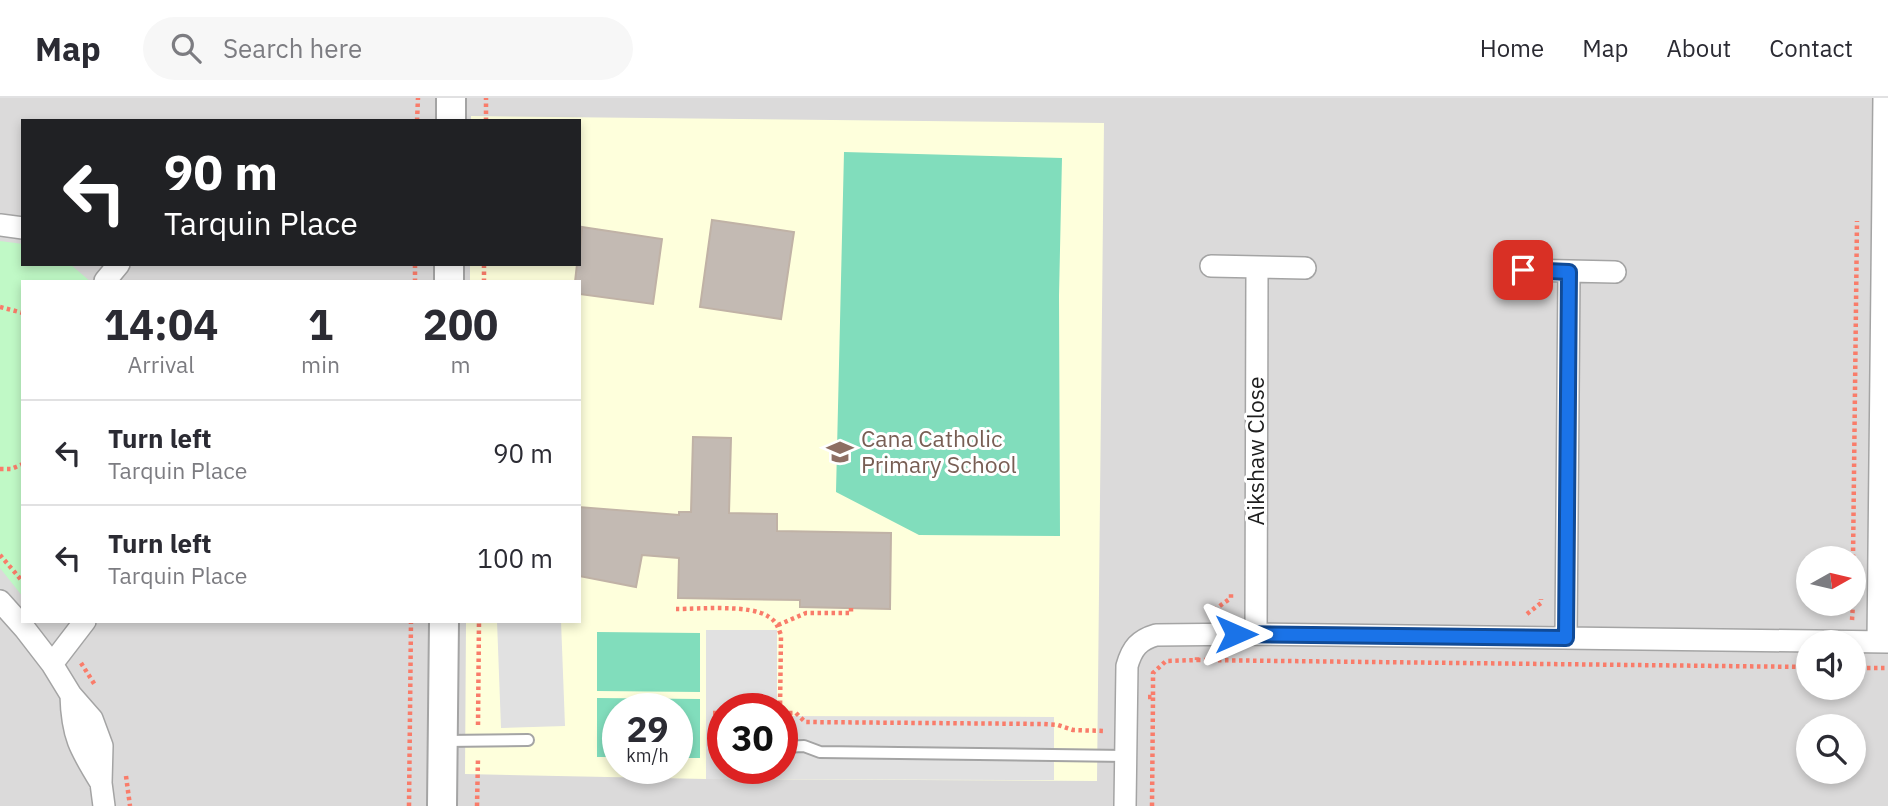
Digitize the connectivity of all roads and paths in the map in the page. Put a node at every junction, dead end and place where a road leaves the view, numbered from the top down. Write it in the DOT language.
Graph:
graph roads {
  1 [pos="418,98"];
  2 [pos="451,98"];
  3 [pos="486,98"];
  4 [pos="1884,98"];
  5 [pos="417,119"];
  6 [pos="451,119"];
  7 [pos="486,119"];
  8 [pos="1857,208"];
  9 [pos="0,225"];
  10 [pos="21,228"];
  11 [pos="116,266"];
  12 [pos="1211,266"];
  13 [pos="1257,268"];
  14 [pos="1305,268"];
  15 [pos="1523,270"];
  16 [pos="1569,272"];
  17 [pos="1615,272"];
  18 [pos="101,276"];
  19 [pos="0,307"];
  20 [pos="21,312"];
  21 [pos="21,465"];
  22 [pos="0,469"];
  23 [pos="1853,546"];
  24 [pos="0,555"];
  25 [pos="21,580"];
  26 [pos="1231,584"];
  27 [pos="1542,589"];
  28 [pos="0,601"];
  29 [pos="851,608"];
  30 [pos="676,609"];
  31 [pos="1518,614"];
  32 [pos="83,623"];
  33 [pos="411,623"];
  34 [pos="444,623"];
  35 [pos="479,623"];
  36 [pos="778,625"];
  37 [pos="1197,634"];
  38 [pos="1256,634"];
  39 [pos="1496,637"];
  40 [pos="1566,638"];
  41 [pos="1883,642"];
  42 [pos="1197,660"];
  43 [pos="52,664"];
  44 [pos="1496,664"];
  45 [pos="1796,667"];
  46 [pos="1866,668"];
  47 [pos="1888,668"];
  48 [pos="781,693"];
  49 [pos="1126,696"];
  50 [pos="1153,697"];
  51 [pos="798,715"];
  52 [pos="528,740"];
  53 [pos="443,741"];
  54 [pos="478,741"];
  55 [pos="798,746"];
  56 [pos="1126,756"];
  57 [pos="104,806"];
  58 [pos="409,806"];
  59 [pos="442,806"];
  60 [pos="478,806"];
  61 [pos="1125,806"];
  62 [pos="1152,806"];
  1 -- 5 [label="path"];
  2 -- 6 [label="street"];
  3 -- 7 [label="path"];
  4 -- 41 [label="street"];
  8 -- 23 [label="path"];
  9 -- 10 [label="street"];
  11 -- 18 [label="street"];
  12 -- 13 [label="street"];
  13 -- 14 [label="street"];
  13 -- 38 [label="street, Aikshaw Close"];
  15 -- 16 [label="street"];
  16 -- 17 [label="street"];
  16 -- 40 [label="street"];
  19 -- 20 [label="path"];
  21 -- 22 [label="path"];
  24 -- 25 [label="path"];
  26 -- 37 [label="path"];
  27 -- 31 [label="path"];
  28 -- 43 [label="street"];
  29 -- 36 [label="path"];
  30 -- 36 [label="path"];
  32 -- 43 [label="street"];
  33 -- 58 [label="path"];
  34 -- 53 [label="street"];
  35 -- 54 [label="path"];
  36 -- 48 [label="path"];
  37 -- 38 [label="street"];
  37 -- 42 [label="path"];
  37 -- 49 [label="street"];
  38 -- 39 [label="street"];
  39 -- 40 [label="street"];
  39 -- 44 [label="path"];
  40 -- 41 [label="street"];
  42 -- 44 [label="path"];
  42 -- 50 [label="path"];
  43 -- 57 [label="street"];
  44 -- 45 [label="path"];
  46 -- 47 [label="path"];
  49 -- 50 [label="path"];
  49 -- 51 [label="path"];
  49 -- 56 [label="street"];
  50 -- 62 [label="path"];
  52 -- 54 [label="lane"];
  53 -- 54 [label="lane"];
  53 -- 59 [label="street"];
  54 -- 60 [label="path"];
  55 -- 56 [label="lane"];
  56 -- 61 [label="street"];
}
